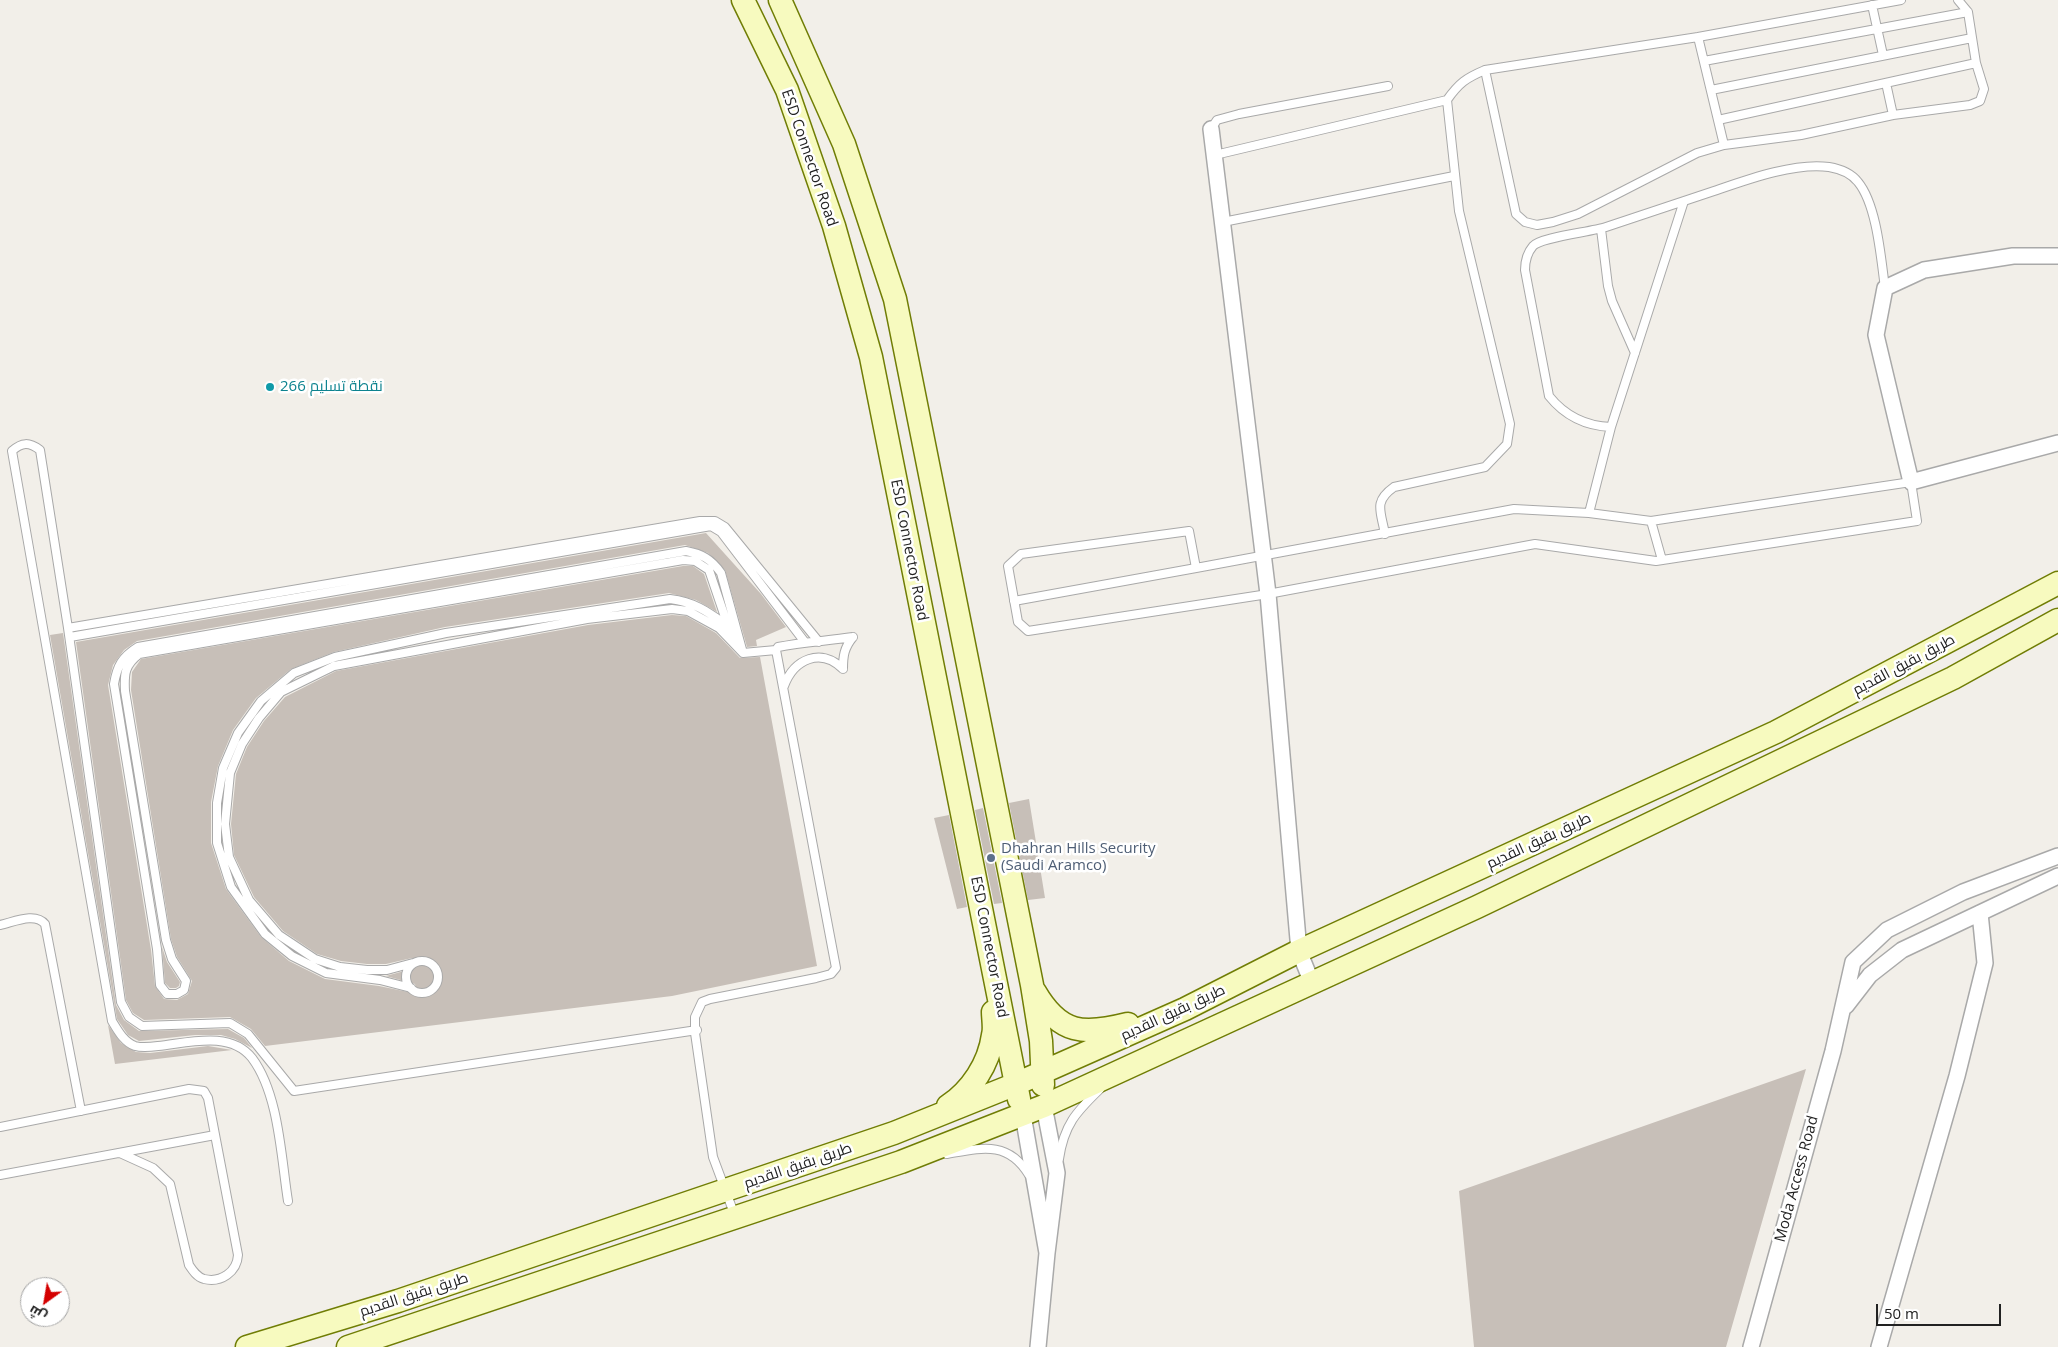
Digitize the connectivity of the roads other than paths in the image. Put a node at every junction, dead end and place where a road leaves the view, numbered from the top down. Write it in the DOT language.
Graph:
graph roads {
  1 [pos="743,0"];
  2 [pos="780,0"];
  3 [pos="1901,0"];
  4 [pos="1958,0"];
  5 [pos="1872,5"];
  6 [pos="1968,12"];
  7 [pos="1876,29"];
  8 [pos="1698,37"];
  9 [pos="1972,38"];
  10 [pos="1883,55"];
  11 [pos="1704,61"];
  12 [pos="1976,63"];
  13 [pos="1485,70"];
  14 [pos="1886,83"];
  15 [pos="1388,86"];
  16 [pos="1711,90"];
  17 [pos="1447,100"];
  18 [pos="1893,115"];
  19 [pos="1718,120"];
  20 [pos="1211,129"];
  21 [pos="1724,145"];
  22 [pos="1215,155"];
  23 [pos="1454,176"];
  24 [pos="1684,201"];
  25 [pos="1223,222"];
  26 [pos="1601,229"];
  27 [pos="2058,256"];
  28 [pos="1885,288"];
  29 [pos="1635,354"];
  30 [pos="1611,427"];
  31 [pos="2058,443"];
  32 [pos="1911,482"];
  33 [pos="1589,513"];
  34 [pos="1651,521"];
  35 [pos="1385,534"];
  36 [pos="1263,557"];
  37 [pos="1662,560"];
  38 [pos="1196,568"];
  39 [pos="2058,583"];
  40 [pos="1268,594"];
  41 [pos="1014,600"];
  42 [pos="2058,620"];
  43 [pos="728,626"];
  44 [pos="68,628"];
  45 [pos="960,631"];
  46 [pos="70,637"];
  47 [pos="927,637"];
  48 [pos="804,641"];
  49 [pos="819,642"];
  50 [pos="776,650"];
  51 [pos="743,653"];
  52 [pos="783,688"];
  53 [pos="2058,856"];
  54 [pos="2058,876"];
  55 [pos="1980,913"];
  56 [pos="0,925"];
  57 [pos="1299,951"];
  58 [pos="991,958"];
  59 [pos="413,963"];
  60 [pos="1312,983"];
  61 [pos="1032,985"];
  62 [pos="411,988"];
  63 [pos="1185,1010"];
  64 [pos="1842,1012"];
  65 [pos="697,1030"];
  66 [pos="1119,1071"];
  67 [pos="1042,1072"];
  68 [pos="1016,1084"];
  69 [pos="1044,1106"];
  70 [pos="81,1111"];
  71 [pos="1023,1115"];
  72 [pos="924,1122"];
  73 [pos="0,1128"];
  74 [pos="215,1135"];
  75 [pos="120,1153"];
  76 [pos="901,1162"];
  77 [pos="1058,1173"];
  78 [pos="0,1175"];
  79 [pos="1035,1186"];
  80 [pos="725,1190"];
  81 [pos="288,1201"];
  82 [pos="736,1218"];
  83 [pos="1047,1253"];
  84 [pos="247,1347"];
  85 [pos="348,1347"];
  86 [pos="1038,1347"];
  87 [pos="1751,1347"];
  88 [pos="1879,1347"];
  1 -- 47 [label="main road, ESD Connector Road"];
  2 -- 45 [label="main road"];
  3 -- 5 [label="lane"];
  4 -- 6 [label="lane"];
  5 -- 7 [label="lane"];
  5 -- 8 [label="lane"];
  6 -- 7 [label="lane"];
  6 -- 9 [label="lane"];
  7 -- 10 [label="lane"];
  7 -- 11 [label="lane"];
  8 -- 11 [label="lane"];
  8 -- 13 [label="lane"];
  9 -- 10 [label="lane"];
  9 -- 12 [label="lane"];
  10 -- 16 [label="lane"];
  11 -- 16 [label="lane"];
  12 -- 14 [label="lane"];
  12 -- 18 [label="lane"];
  13 -- 17 [label="lane"];
  13 -- 21 [label="lane"];
  14 -- 18 [label="lane"];
  14 -- 19 [label="lane"];
  15 -- 20 [label="lane"];
  16 -- 19 [label="lane"];
  17 -- 22 [label="lane"];
  17 -- 23 [label="lane"];
  18 -- 21 [label="lane"];
  19 -- 21 [label="lane"];
  20 -- 22 [label="street"];
  22 -- 25 [label="street"];
  23 -- 25 [label="lane"];
  23 -- 35 [label="lane"];
  24 -- 26 [label="lane"];
  24 -- 28 [label="lane"];
  24 -- 29 [label="lane"];
  25 -- 36 [label="street"];
  26 -- 29 [label="lane"];
  26 -- 30 [label="lane"];
  27 -- 28 [label="street"];
  28 -- 32 [label="street"];
  29 -- 30 [label="lane"];
  30 -- 33 [label="lane"];
  31 -- 32 [label="street"];
  32 -- 34 [label="lane"];
  32 -- 37 [label="lane"];
  33 -- 34 [label="lane"];
  33 -- 35 [label="lane"];
  34 -- 37 [label="lane"];
  35 -- 36 [label="lane"];
  36 -- 38 [label="lane"];
  36 -- 40 [label="street"];
  37 -- 40 [label="lane"];
  38 -- 41 [label="lane"];
  38 -- 41 [label="lane"];
  39 -- 57 [label="main road, طريق بقيق القديم"];
  40 -- 41 [label="lane"];
  40 -- 57 [label="street"];
  42 -- 60 [label="main road, طريق بقيق القديم"];
  43 -- 51 [label="lane"];
  43 -- 51 [label="lane"];
  43 -- 62 [label="lane"];
  44 -- 46 [label="lane"];
  44 -- 49 [label="lane"];
  44 -- 81 [label="lane"];
  45 -- 47 [label="main road"];
  45 -- 61 [label="main road"];
  46 -- 48 [label="lane"];
  46 -- 65 [label="lane"];
  47 -- 58 [label="main road, ESD Connector Road"];
  48 -- 49 [label="lane"];
  48 -- 50 [label="lane"];
  49 -- 52 [label="lane"];
  50 -- 51 [label="lane"];
  50 -- 52 [label="lane"];
  51 -- 59 [label="lane"];
  52 -- 65 [label="lane"];
  53 -- 64 [label="street, Moda Access Road"];
  54 -- 55 [label="street, Moda Access Road"];
  55 -- 64 [label="street, Moda Access Road"];
  55 -- 88 [label="street"];
  56 -- 70 [label="lane"];
  57 -- 60 [label="street"];
  57 -- 63 [label="main road, طريق بقيق القديم"];
  58 -- 68 [label="main road, ESD Connector Road"];
  58 -- 72 [label="main road"];
  59 -- 62 [label="lane"];
  59 -- 62 [label="lane"];
  60 -- 66 [label="main road, طريق بقيق القديم"];
  61 -- 63 [label="main road"];
  61 -- 67 [label="main road"];
  63 -- 67 [label="main road, طريق بقيق القديم"];
  64 -- 87 [label="street, Moda Access Road"];
  65 -- 80 [label="lane"];
  66 -- 69 [label="main road, طريق بقيق القديم"];
  66 -- 77 [label="lane"];
  67 -- 68 [label="main road, طريق بقيق القديم"];
  67 -- 69 [label="main road"];
  68 -- 71 [label="main road, ESD Connector Road"];
  68 -- 72 [label="main road, طريق بقيق القديم"];
  69 -- 71 [label="main road, طريق بقيق القديم"];
  69 -- 77 [label="street"];
  70 -- 73 [label="lane"];
  70 -- 74 [label="lane"];
  71 -- 76 [label="main road, طريق بقيق القديم"];
  71 -- 79 [label="street"];
  72 -- 80 [label="main road, طريق بقيق القديم"];
  74 -- 75 [label="lane"];
  74 -- 75 [label="lane"];
  75 -- 78 [label="lane"];
  76 -- 79 [label="lane"];
  76 -- 82 [label="main road, طريق بقيق القديم"];
  77 -- 83 [label="street"];
  79 -- 83 [label="street"];
  80 -- 82 [label="lane"];
  80 -- 84 [label="main road, طريق بقيق القديم"];
  82 -- 85 [label="main road, طريق بقيق القديم"];
  83 -- 86 [label="street"];
}
